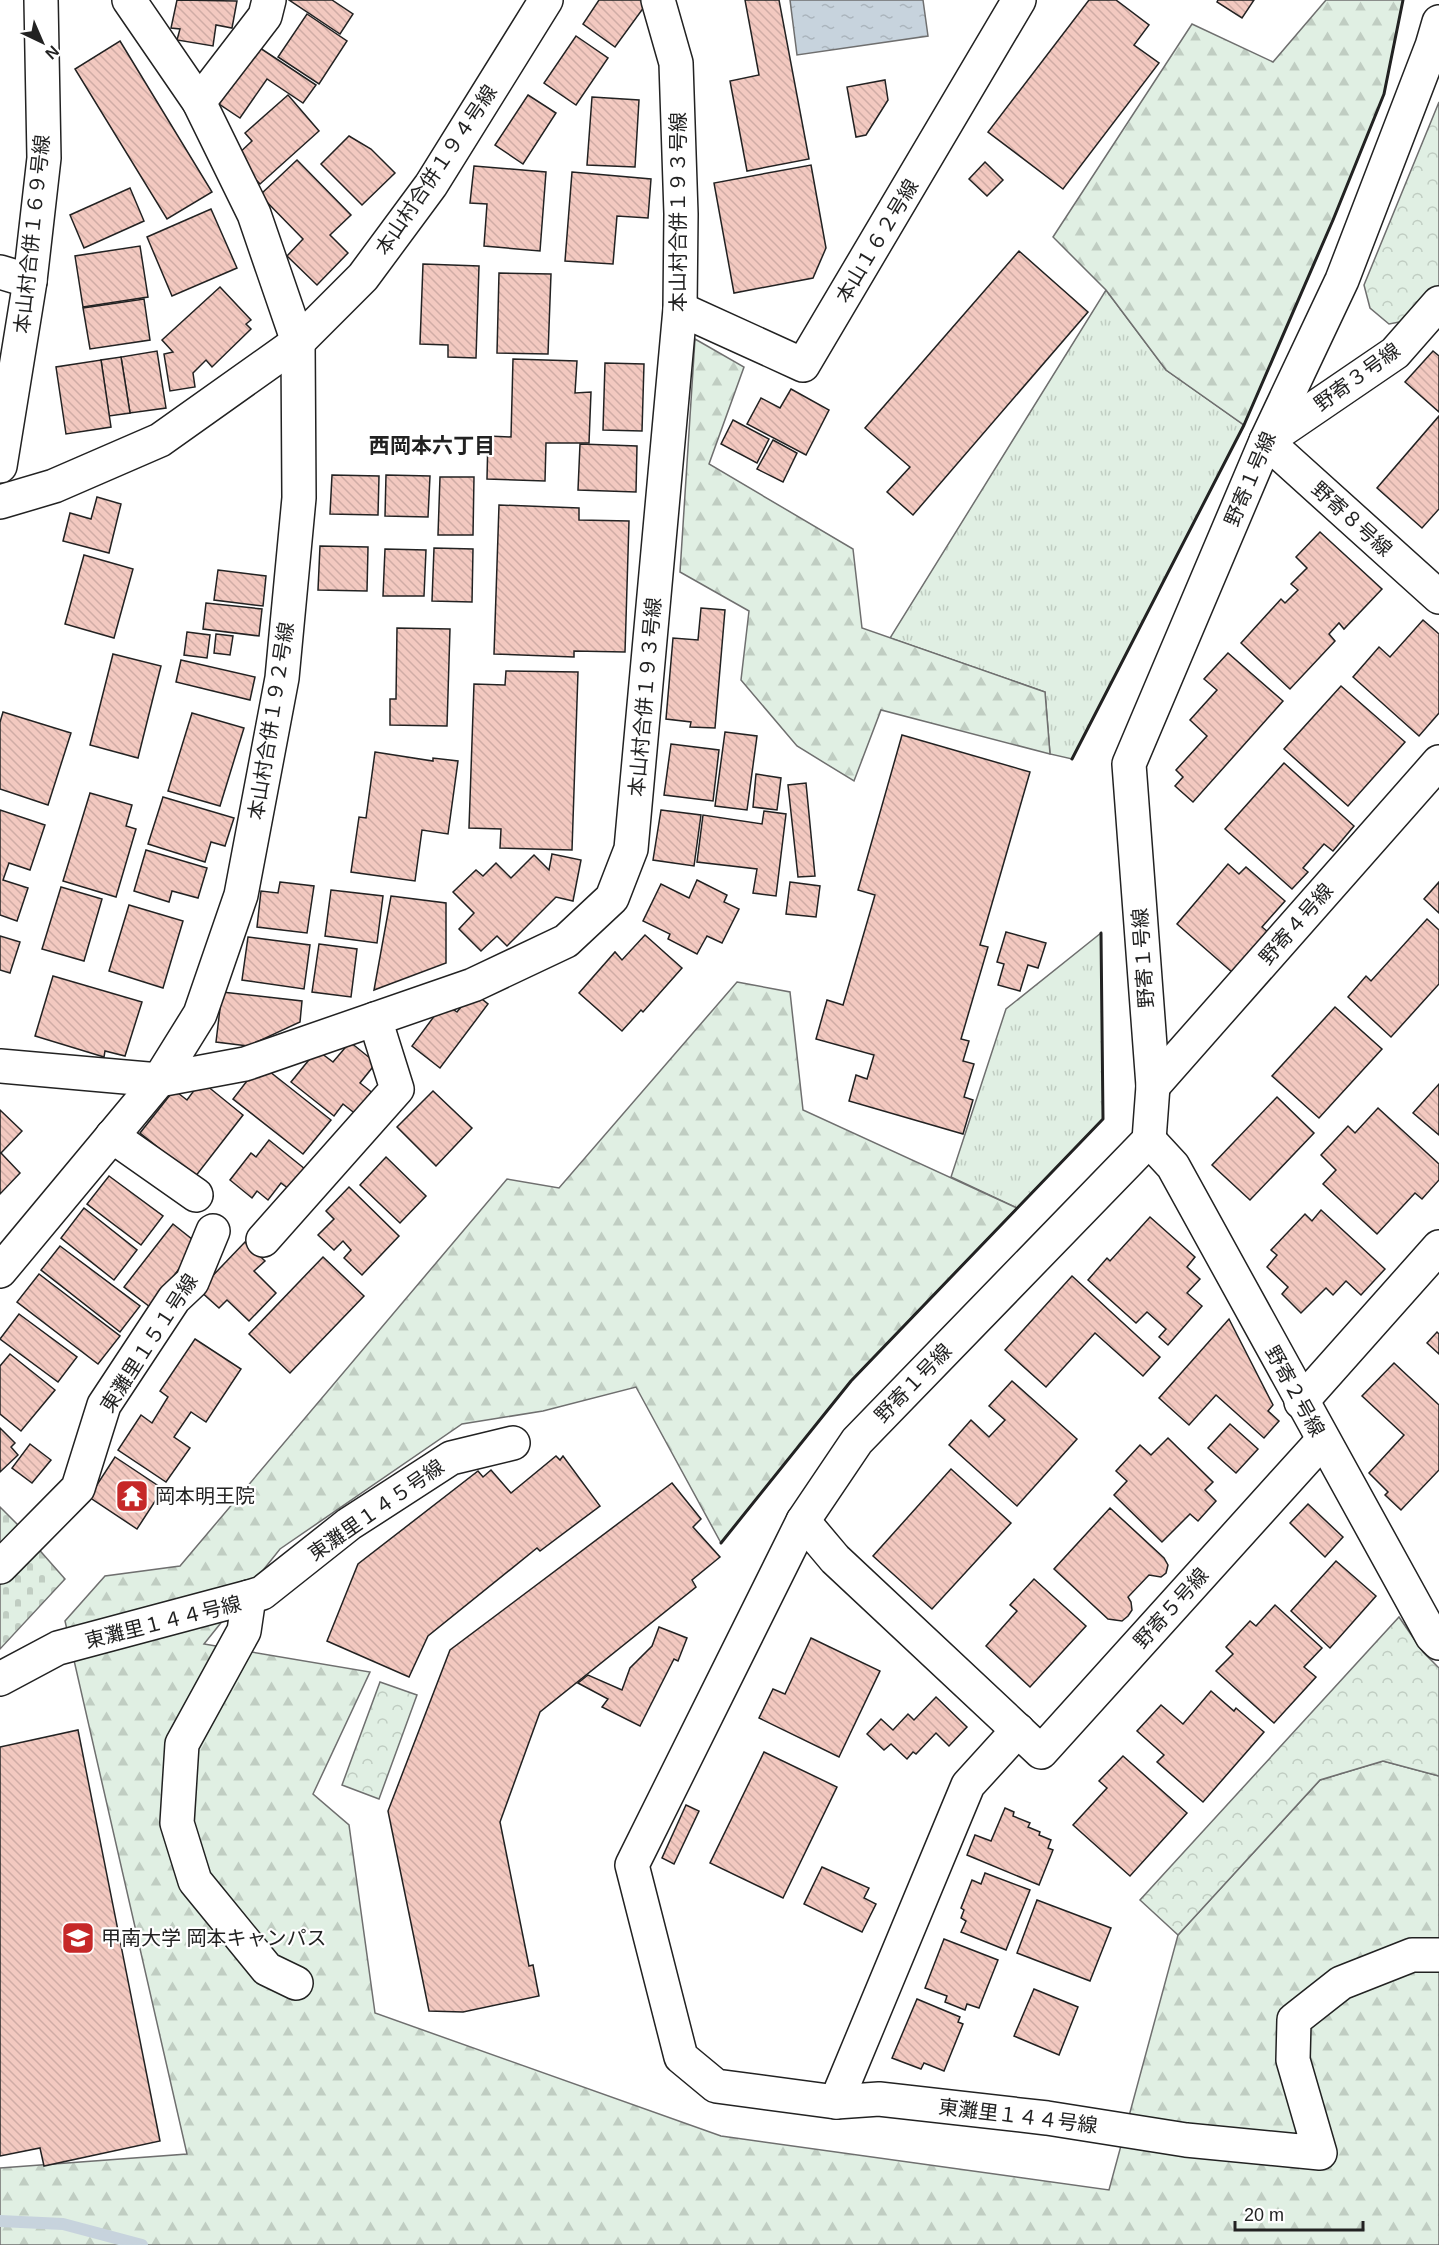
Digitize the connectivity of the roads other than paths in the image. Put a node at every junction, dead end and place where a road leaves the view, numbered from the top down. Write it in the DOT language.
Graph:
graph roads {
  1 [pos="41,0"];
  2 [pos="129,0"];
  3 [pos="269,0"];
  4 [pos="546,0"];
  5 [pos="658,0"];
  6 [pos="1019,0"];
  7 [pos="1439,22"];
  8 [pos="200,102"];
  9 [pos="15,276"];
  10 [pos="1439,303"];
  11 [pos="680,309"];
  12 [pos="298,342"];
  13 [pos="1266,441"];
  14 [pos="0,466"];
  15 [pos="0,502"];
  16 [pos="1439,597"];
  17 [pos="1439,762"];
  18 [pos="375,1019"];
  19 [pos="0,1066"];
  20 [pos="159,1080"];
  21 [pos="1153,1086"];
  22 [pos="112,1136"];
  23 [pos="1149,1140"];
  24 [pos="196,1195"];
  25 [pos="213,1231"];
  26 [pos="263,1240"];
  27 [pos="1439,1247"];
  28 [pos="0,1271"];
  29 [pos="1301,1402"];
  30 [pos="1323,1440"];
  31 [pos="513,1443"];
  32 [pos="803,1521"];
  33 [pos="0,1567"];
  34 [pos="249,1597"];
  35 [pos="1439,1643"];
  36 [pos="0,1679"];
  37 [pos="1018,1730"];
  38 [pos="1439,1954"];
  39 [pos="296,1983"];
  40 [pos="716,2086"];
  41 [pos="836,2102"];
  1 -- 9 [label="street, 本山村合併１６９号線"];
  2 -- 8 [label="street, 本山村合併１９２号線"];
  3 -- 8 [label="street"];
  4 -- 12 [label="street, 本山村合併１９４号線"];
  5 -- 11 [label="street, 本山村合併１９３号線"];
  6 -- 11 [label="street, 本山１６２号線"];
  7 -- 13 [label="street, 野寄１号線"];
  8 -- 12 [label="street, 本山村合併１９２号線"];
  9 -- 14 [label="street, 本山村合併１６９号線"];
  10 -- 13 [label="street, 野寄３号線"];
  11 -- 18 [label="street, 本山村合併１９３号線"];
  12 -- 15 [label="street, 本山村合併１９４号線"];
  12 -- 20 [label="street, 本山村合併１９２号線"];
  13 -- 16 [label="street, 野寄８号線"];
  13 -- 21 [label="street, 野寄１号線"];
  17 -- 21 [label="street, 野寄４号線"];
  18 -- 20 [label="street, 本山村合併１９３号線"];
  18 -- 26 [label="street"];
  19 -- 20 [label="street, 本山村合併１９３号線"];
  20 -- 22 [label="street, 本山村合併１９２号線"];
  21 -- 23 [label="street, 野寄１号線"];
  22 -- 24 [label="street"];
  22 -- 28 [label="street, 本山村合併１９２号線"];
  23 -- 29 [label="street, 野寄２号線"];
  23 -- 32 [label="street, 野寄１号線"];
  25 -- 33 [label="street, 東灘里１５１号線"];
  27 -- 29 [label="street"];
  29 -- 30 [label="street, 野寄２号線"];
  30 -- 35 [label="street, 野寄２号線"];
  30 -- 37 [label="street, 野寄５号線"];
  31 -- 34 [label="street, 東灘里１４５号線"];
  32 -- 37 [label="street"];
  32 -- 40 [label="street, 野寄１号線"];
  34 -- 36 [label="street, 東灘里１４４号線"];
  34 -- 39 [label="street, 東灘里１４４号線"];
  37 -- 41 [label="street"];
  38 -- 41 [label="street, 東灘里１４４号線"];
  40 -- 41 [label="street, 東灘里１４４号線"];
}
